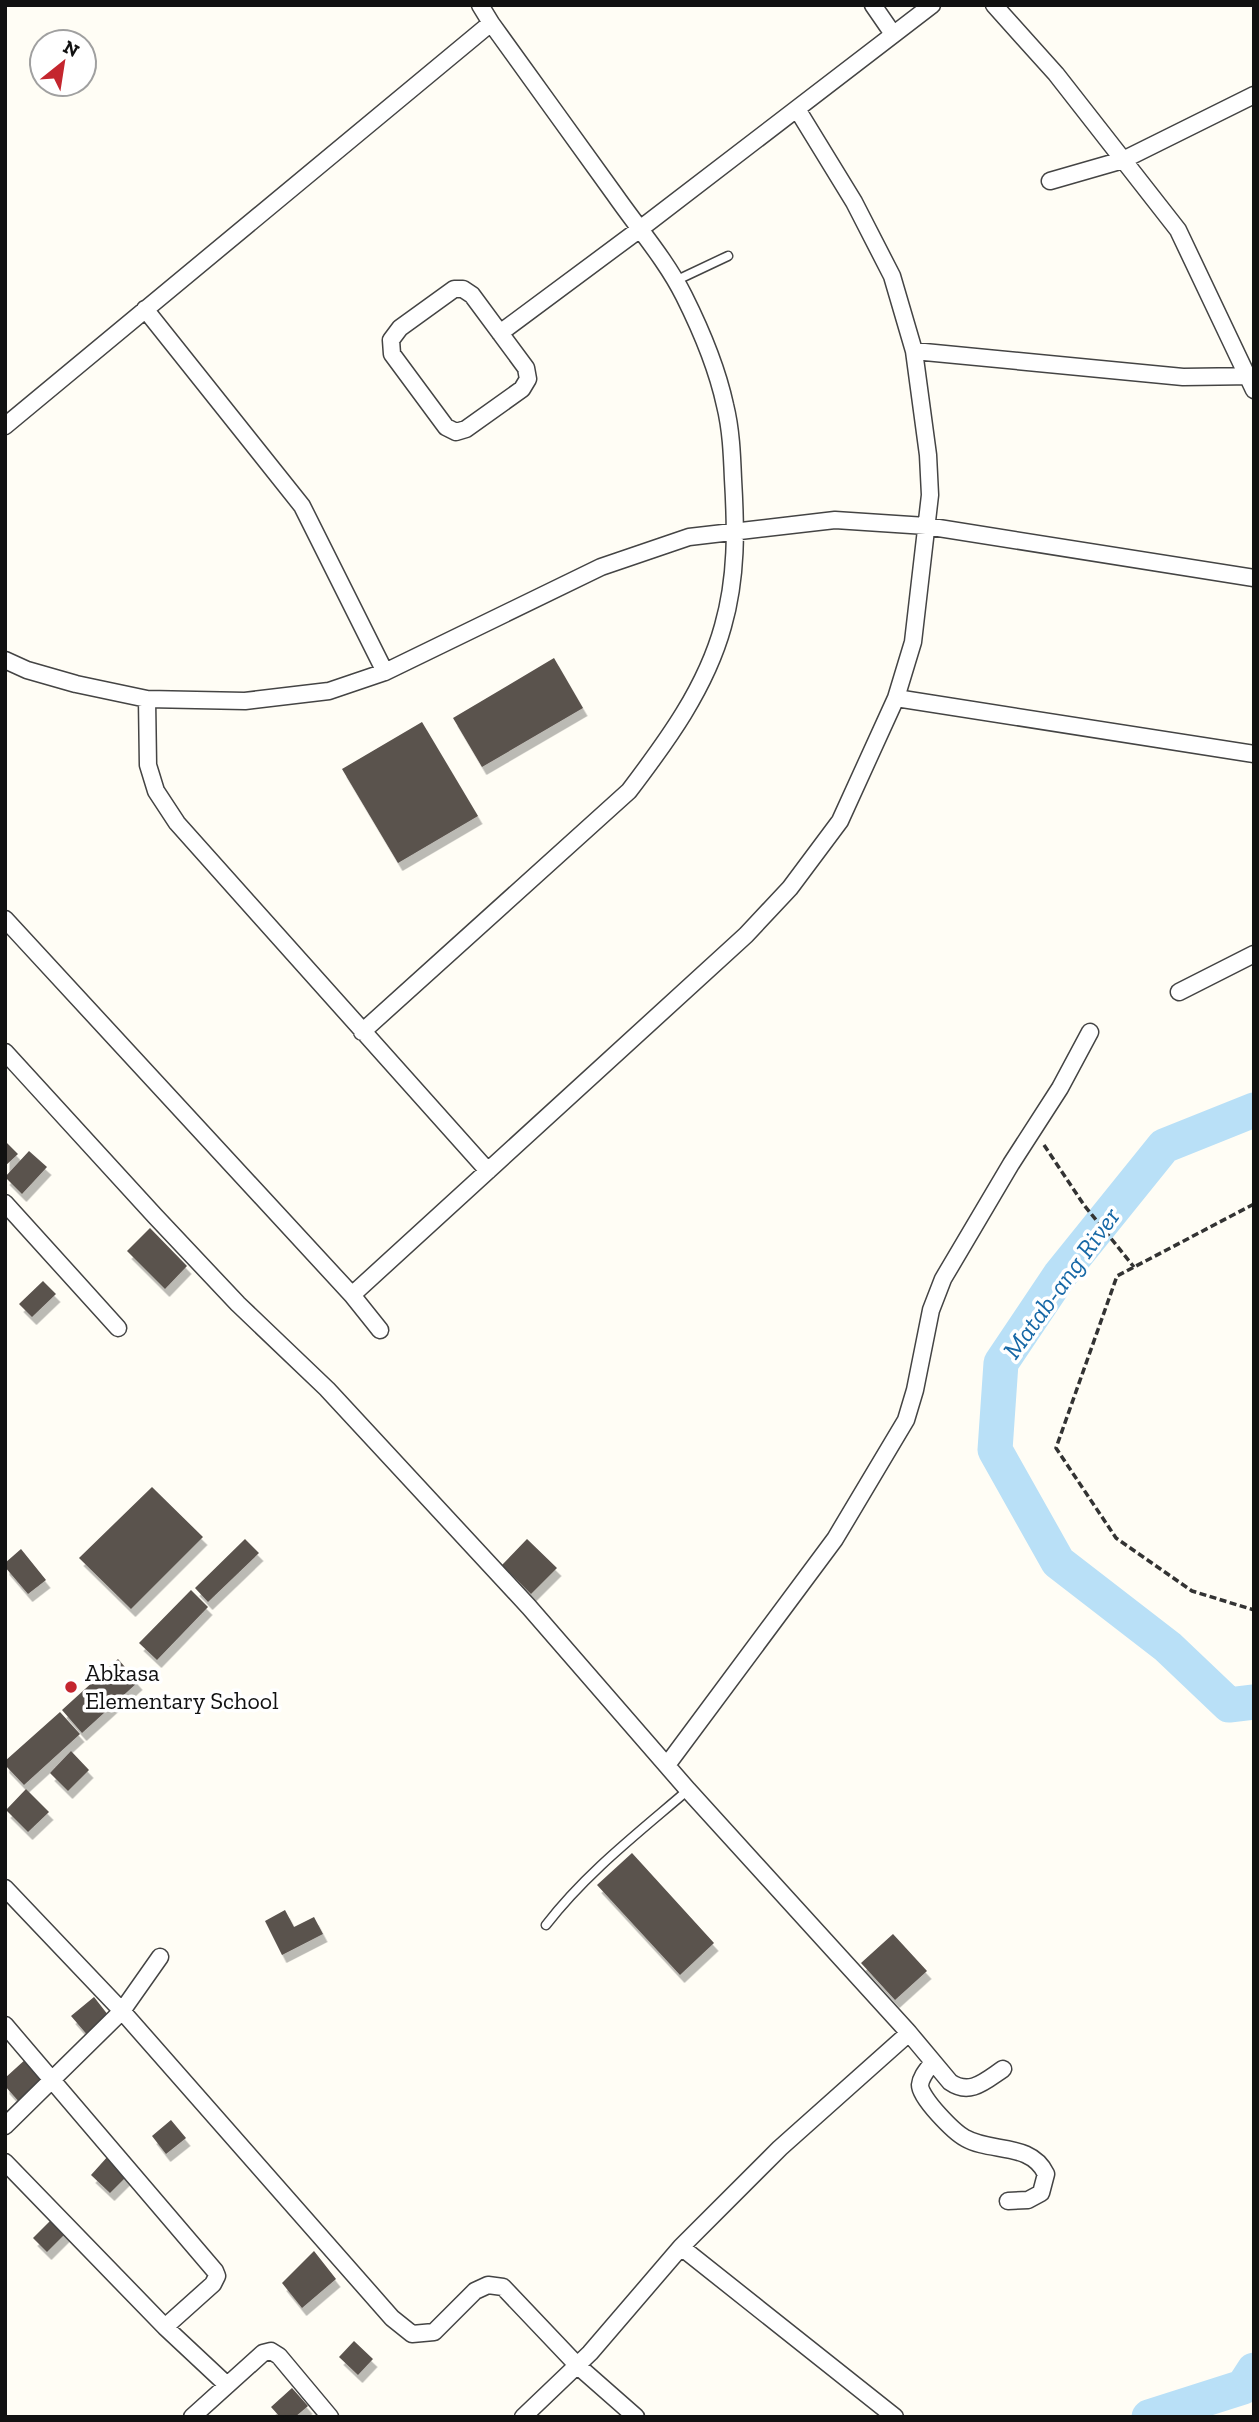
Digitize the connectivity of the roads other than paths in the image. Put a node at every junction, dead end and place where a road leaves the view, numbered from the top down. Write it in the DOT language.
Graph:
graph roads {
  1 [pos="480,5"];
  2 [pos="873,5"];
  3 [pos="933,5"];
  4 [pos="994,5"];
  5 [pos="491,23"];
  6 [pos="893,34"];
  7 [pos="1254,95"];
  8 [pos="797,109"];
  9 [pos="1123,160"];
  10 [pos="1050,181"];
  11 [pos="640,229"];
  12 [pos="728,256"];
  13 [pos="675,281"];
  14 [pos="145,309"];
  15 [pos="500,332"];
  16 [pos="914,351"];
  17 [pos="1252,381"];
  18 [pos="5,426"];
  19 [pos="926,526"];
  20 [pos="736,530"];
  21 [pos="1254,578"];
  22 [pos="5,660"];
  23 [pos="385,672"];
  24 [pos="896,698"];
  25 [pos="147,699"];
  26 [pos="1254,754"];
  27 [pos="5,919"];
  28 [pos="1254,954"];
  29 [pos="1179,992"];
  30 [pos="362,1032"];
  31 [pos="1090,1032"];
  32 [pos="5,1052"];
  33 [pos="488,1171"];
  34 [pos="5,1203"];
  35 [pos="352,1295"];
  36 [pos="118,1328"];
  37 [pos="380,1331"];
  38 [pos="667,1765"];
  39 [pos="688,1790"];
  40 [pos="5,1888"];
  41 [pos="547,1925"];
  42 [pos="160,1958"];
  43 [pos="122,2011"];
  44 [pos="5,2025"];
  45 [pos="909,2033"];
  46 [pos="933,2062"];
  47 [pos="1003,2069"];
  48 [pos="52,2080"];
  49 [pos="5,2126"];
  50 [pos="5,2162"];
  51 [pos="1008,2201"];
  52 [pos="681,2247"];
  53 [pos="165,2327"];
  54 [pos="578,2366"];
  55 [pos="227,2385"];
  56 [pos="192,2417"];
  57 [pos="330,2417"];
  58 [pos="523,2417"];
  59 [pos="636,2417"];
  60 [pos="895,2417"];
  1 -- 5 [label="street"];
  2 -- 6 [label="street"];
  3 -- 6 [label="street"];
  4 -- 9 [label="street"];
  5 -- 11 [label="street"];
  5 -- 14 [label="street"];
  6 -- 8 [label="street"];
  7 -- 9 [label="street"];
  8 -- 11 [label="street"];
  8 -- 16 [label="street"];
  9 -- 10 [label="street"];
  9 -- 17 [label="street"];
  11 -- 13 [label="street"];
  11 -- 15 [label="street"];
  12 -- 13 [label="lane"];
  13 -- 20 [label="street"];
  14 -- 18 [label="street"];
  14 -- 23 [label="street"];
  15 -- 15 [label="street"];
  16 -- 17 [label="street"];
  16 -- 19 [label="street"];
  19 -- 20 [label="street"];
  19 -- 21 [label="street"];
  19 -- 24 [label="street"];
  20 -- 23 [label="street"];
  20 -- 30 [label="street"];
  22 -- 25 [label="street"];
  23 -- 25 [label="street"];
  24 -- 26 [label="street"];
  24 -- 33 [label="street"];
  25 -- 30 [label="street"];
  27 -- 35 [label="street"];
  28 -- 29 [label="street"];
  30 -- 33 [label="street"];
  31 -- 38 [label="street"];
  32 -- 38 [label="street"];
  33 -- 35 [label="street"];
  34 -- 36 [label="street"];
  35 -- 37 [label="street"];
  38 -- 39 [label="street"];
  39 -- 41 [label="lane"];
  39 -- 45 [label="street"];
  40 -- 43 [label="street"];
  42 -- 43 [label="street"];
  43 -- 48 [label="street"];
  43 -- 54 [label="street"];
  44 -- 48 [label="street"];
  45 -- 46 [label="street"];
  45 -- 52 [label="street"];
  46 -- 47 [label="street"];
  46 -- 51 [label="street"];
  48 -- 49 [label="street"];
  48 -- 53 [label="street"];
  50 -- 53 [label="street"];
  52 -- 54 [label="street"];
  52 -- 60 [label="street"];
  53 -- 55 [label="street"];
  54 -- 58 [label="street"];
  54 -- 59 [label="street"];
  55 -- 56 [label="street"];
  55 -- 57 [label="street"];
}
